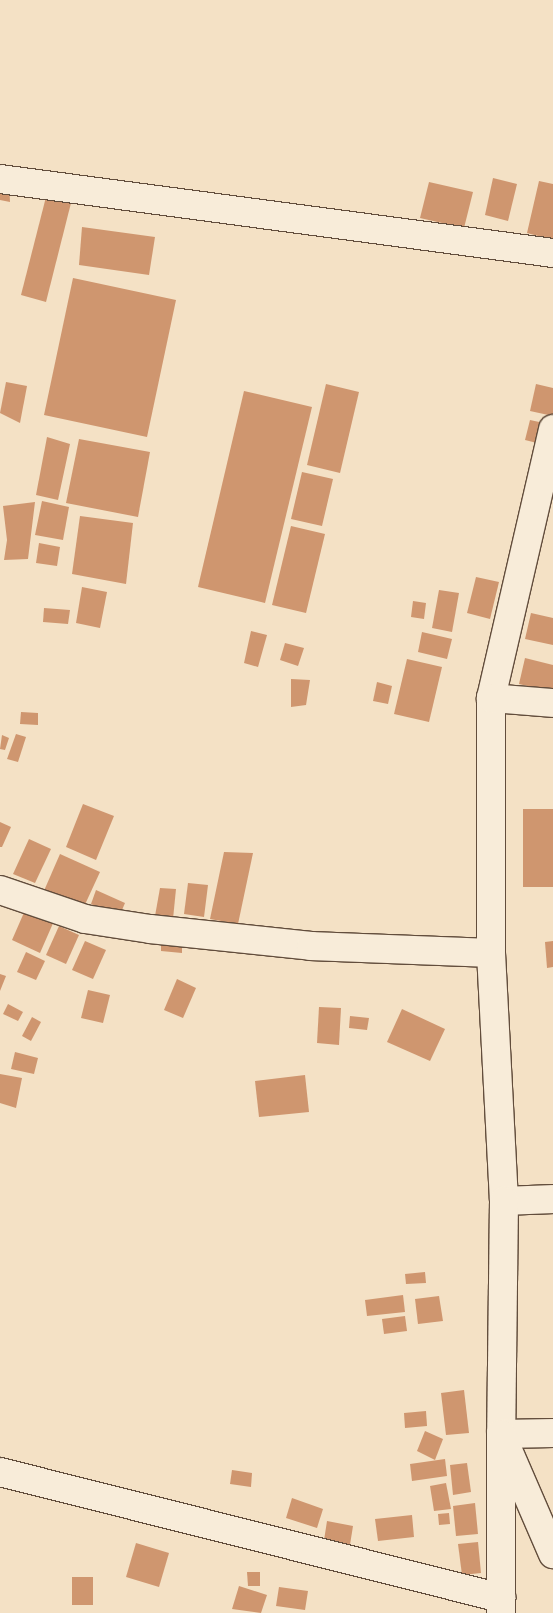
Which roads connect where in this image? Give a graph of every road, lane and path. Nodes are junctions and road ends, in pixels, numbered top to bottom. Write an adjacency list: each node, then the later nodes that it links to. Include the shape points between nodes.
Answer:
1 (0, 179): 2 (street)
2 (553, 253)
3 (553, 429): 4 (street)
4 (491, 698): 5 (street); 7 (street)
5 (553, 703)
6 (0, 890): 7 (street, via 85,919 150,929 310,946)
7 (491, 953): 9 (street)
8 (553, 1199): 9 (street)
9 (504, 1202): 11 (street)
10 (553, 1433): 11 (street)
11 (501, 1434): 13 (street); 14 (street)
12 (0, 1472): 14 (street)
13 (553, 1554)
14 (501, 1605)

